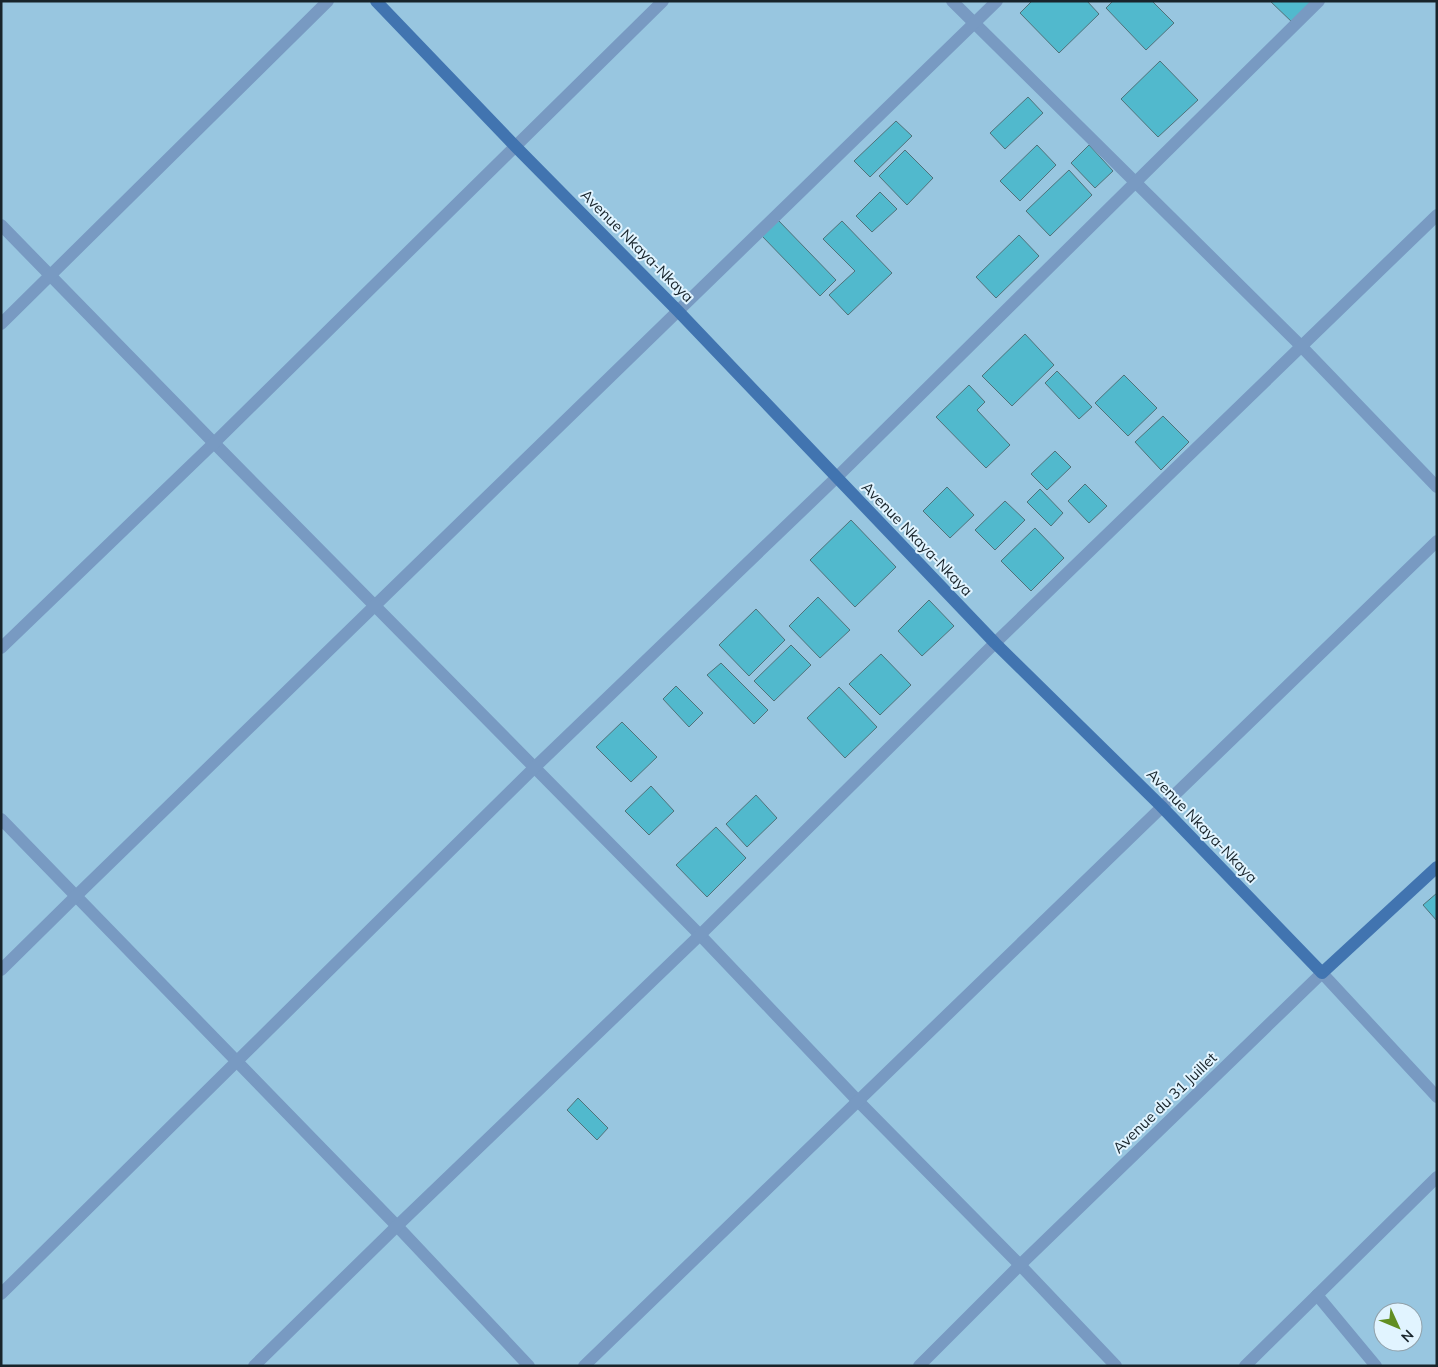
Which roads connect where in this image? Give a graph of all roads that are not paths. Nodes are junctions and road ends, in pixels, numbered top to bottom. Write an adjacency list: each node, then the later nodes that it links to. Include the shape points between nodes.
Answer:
1 (328, 1): 12 (street)
2 (376, 1): 8 (street, Avenue Nkaya-Nkaya)
3 (663, 1): 8 (street)
4 (952, 1): 7 (street)
5 (997, 1): 7 (street)
6 (1319, 1): 9 (street)
7 (974, 24): 9 (street); 13 (street)
8 (515, 146): 13 (street, Avenue Nkaya-Nkaya); 16 (street)
9 (1134, 182): 15 (street); 17 (street)
10 (1437, 215): 15 (street)
11 (1, 225): 12 (street)
12 (52, 275): 14 (street); 16 (street)
13 (678, 311): 17 (street, Avenue Nkaya-Nkaya); 20 (street)
14 (1, 324)
15 (1301, 346): 18 (street); 21 (street)
16 (214, 443): 20 (street); 22 (street)
17 (836, 478): 21 (street, Avenue Nkaya-Nkaya); 23 (street)
18 (1437, 487)
19 (1437, 540): 24 (street)
20 (374, 606): 23 (street); 27 (street)
21 (995, 643): 24 (street, Avenue Nkaya-Nkaya); 28 (street)
22 (1, 648)
23 (535, 767): 28 (street); 31 (street)
24 (1161, 806): 30 (street, Avenue Nkaya-Nkaya); 33 (street)
25 (1, 819): 27 (street)
26 (1437, 867): 30 (street, Avenue du 31 Juillet)
27 (76, 896): 29 (street); 31 (street)
28 (700, 935): 33 (street); 35 (street)
29 (1, 970)
30 (1322, 973): 32 (street, Avenue Nkaya-Nkaya); 36 (street, Avenue du 31 Juillet)
31 (237, 1062): 35 (street); 37 (street)
32 (1437, 1097)
33 (857, 1100): 36 (street); 41 (street)
34 (1437, 1177): 38 (street)
35 (397, 1226): 39 (street); 40 (street)
36 (1020, 1265): 42 (street, Avenue du 31 Juillet); 43 (street)
37 (1, 1294)
38 (1317, 1295): 44 (street); 45 (street)
39 (254, 1366)
40 (529, 1366)
41 (584, 1366)
42 (919, 1366)
43 (1116, 1366)
44 (1245, 1366)
45 (1376, 1366)

